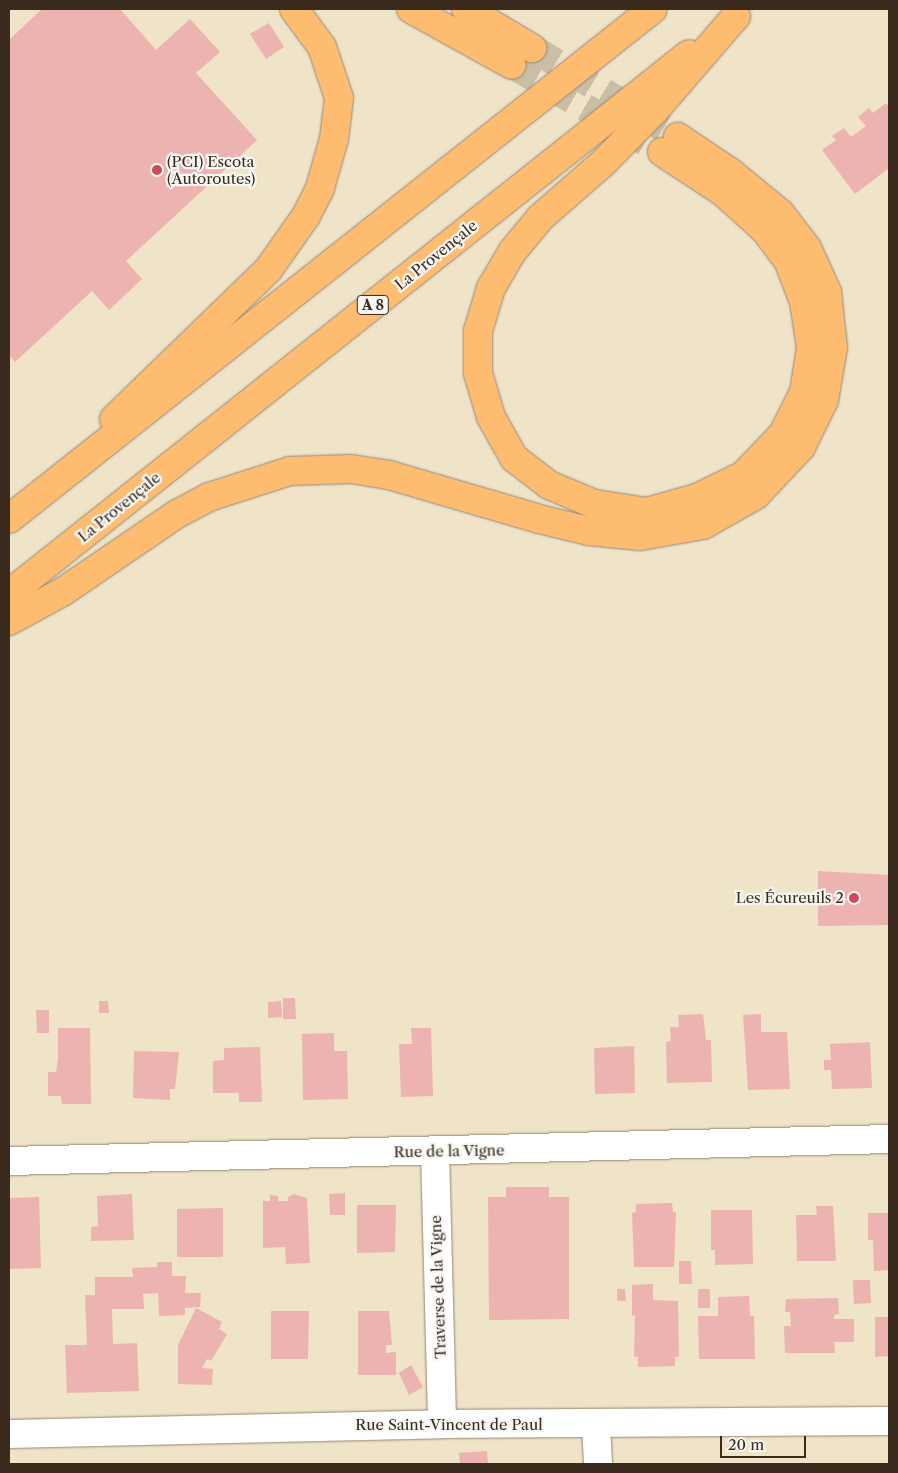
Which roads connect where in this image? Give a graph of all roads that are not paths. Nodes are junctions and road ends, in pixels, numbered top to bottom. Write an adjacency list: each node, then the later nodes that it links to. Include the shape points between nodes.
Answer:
1 (294, 9): 6 (highway, via 322,47 339,98 330,154 306,216 268,270 124,408)
2 (411, 9): 3 (highway, via 522,57)
3 (466, 9)
4 (653, 9): 6 (highway)
5 (741, 12): 8 (highway, La Provençale / A 8); 9 (highway, via 655,110 605,161 540,218 512,252 491,288 478,331 478,372 490,417 514,458 549,485 594,504 647,512 697,498 744,475 783,434 804,392 811,348 804,302 788,260 765,230 670,145 730,172 780,213 807,248 827,292 833,348 824,400 801,447 756,495 703,524 640,536 589,531 539,519 389,475 351,469 290,470 209,497 177,514 64,591)
6 (60, 480): 7 (highway)
7 (9, 519)
8 (9, 594)
9 (9, 621)
10 (889, 1139): 11 (street, Rue de la Vigne)
11 (434, 1151): 12 (street, Rue de la Vigne); 14 (street, Traverse de la Vigne)
12 (9, 1161)
13 (889, 1421): 15 (street, Rue Saint-Vincent de Paul)
14 (442, 1424): 15 (street, Rue Saint-Vincent de Paul); 16 (street, Rue Saint-Vincent de Paul)
15 (596, 1425): 17 (street)
16 (9, 1434)
17 (598, 1464)

